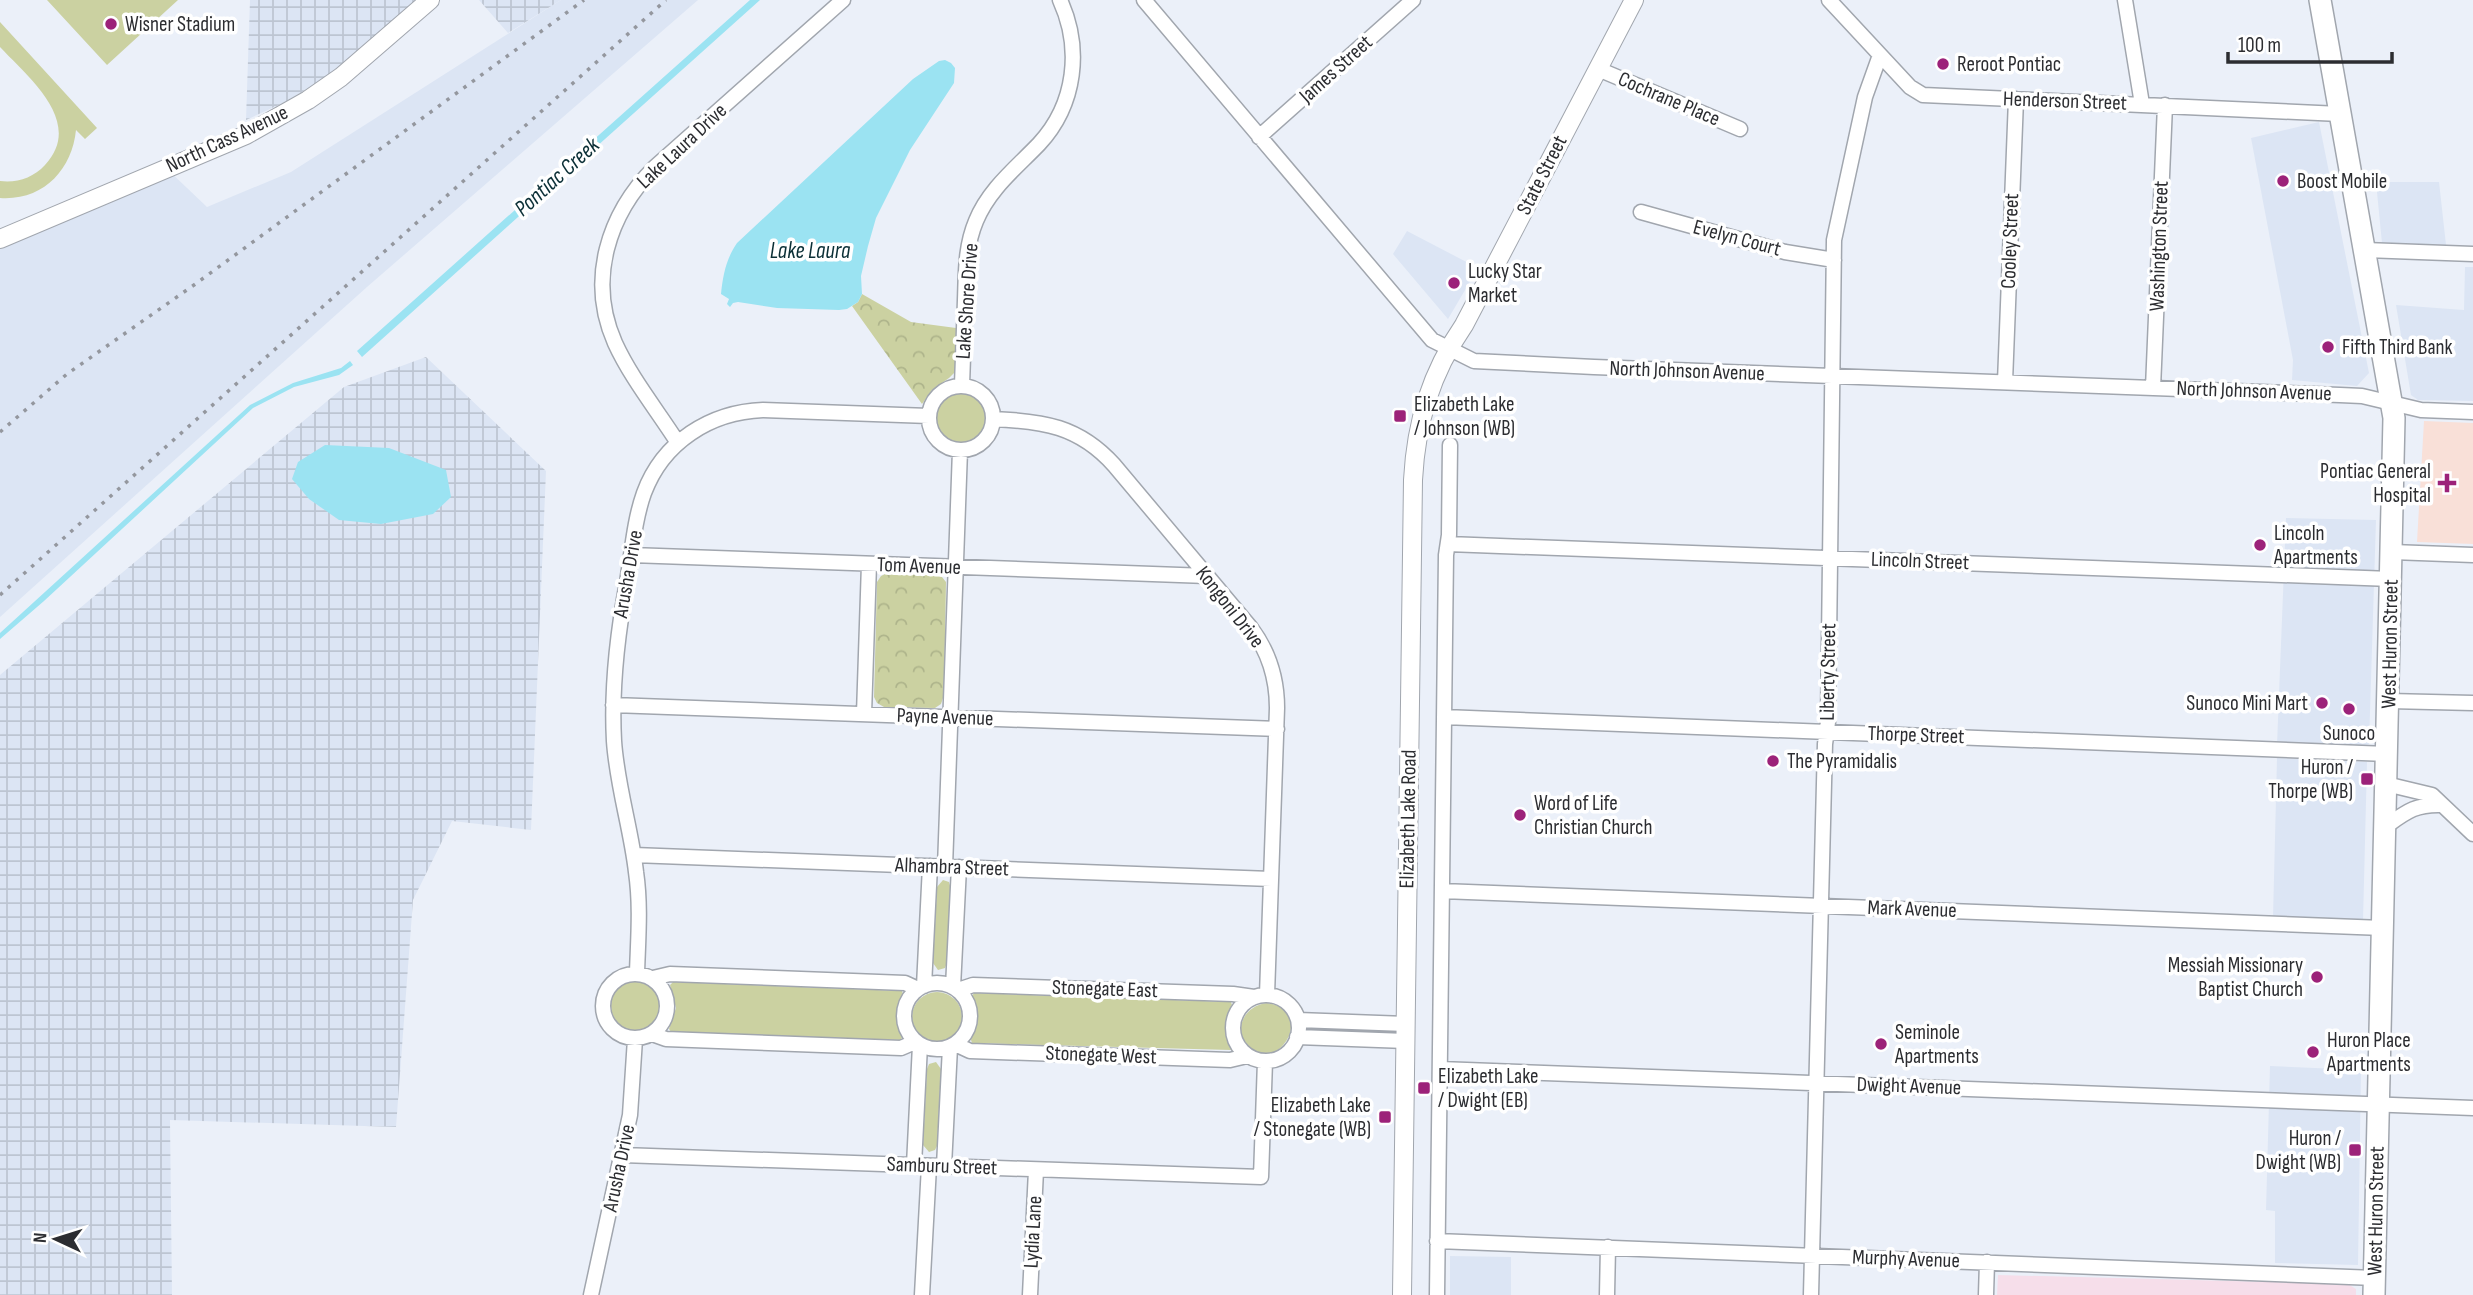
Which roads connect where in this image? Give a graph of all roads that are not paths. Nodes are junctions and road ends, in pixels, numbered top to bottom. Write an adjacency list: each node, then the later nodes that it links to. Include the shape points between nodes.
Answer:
1 (430, 0): 19 (main road, North Cass Avenue, via 341,77 256,130)
2 (843, 0): 32 (street, Lake Laura Drive, via 648,174 624,205 610,234 603,285 610,329)
3 (1060, 0): 26 (street, Lake Shore Drive, via 1073,46 1069,90 1052,128 992,193 974,225 966,265)
4 (1144, 0): 17 (street, North Johnson Avenue)
5 (1413, 0): 17 (street, James Street)
6 (1829, 0): 10 (street, Henderson Street)
7 (2125, 0): 13 (street)
8 (2320, 0): 15 (highway, West Huron Street)
9 (1627, 4): 11 (main road, State Street)
10 (1880, 55): 12 (street, Henderson Street, via 1921,94); 22 (street, Liberty Street, via 1865,97 1835,234)
11 (1598, 69): 16 (street, Cochrane Place); 23 (main road, State Street)
12 (2016, 99): 13 (street, Henderson Street); 25 (street, Cooley Street)
13 (2142, 104): 14 (street, Henderson Street)
14 (2165, 105): 15 (street, Henderson Street); 27 (street, Washington Street)
15 (2340, 114): 20 (highway, West Huron Street)
16 (1740, 129)
17 (1259, 137): 23 (street, North Johnson Avenue, via 1432,340)
18 (1641, 212): 22 (street, Evelyn Court)
19 (0, 239)
20 (2365, 250): 21 (street); 28 (highway, West Huron Street)
21 (2473, 254)
22 (1834, 260): 24 (street, Liberty Street)
23 (1448, 349): 24 (street, North Johnson Avenue, via 1474,361); 69 (main road, Elizabeth Lake Road, via 1423,407 1414,459)
24 (1832, 376): 25 (street, North Johnson Avenue); 39 (street, Liberty Street)
25 (2005, 382): 27 (street, North Johnson Avenue)
26 (962, 385): 30 (street, via 939,394); 31 (street, via 984,396)
27 (2154, 388): 28 (street, North Johnson Avenue, via 2362,396)
28 (2392, 404): 29 (street, North Johnson Avenue, via 2421,411); 36 (highway, West Huron Street)
29 (2473, 412)
30 (929, 416): 32 (street, Arusha Drive, via 751,411 712,421); 34 (street, via 937,440)
31 (993, 419): 34 (street, via 983,441); 42 (street, Kongoni Drive, via 1043,423 1090,443)
32 (678, 443): 37 (street, Arusha Drive, via 656,468 645,491)
33 (1450, 445): 35 (street, Elizabeth Lake Road)
34 (960, 450): 41 (street)
35 (1448, 544): 39 (street, Lincoln Street); 49 (street, Elizabeth Lake Road)
36 (2392, 552): 38 (street); 43 (highway, West Huron Street)
37 (631, 555): 40 (street, Tom Avenue); 46 (street, Arusha Drive, via 615,653)
38 (2473, 555)
39 (1830, 558): 43 (street, Lincoln Street); 51 (street, Liberty Street)
40 (869, 564): 41 (street, Tom Avenue); 47 (street)
41 (956, 567): 42 (street, Tom Avenue); 48 (street)
42 (1207, 576): 50 (street, Kongoni Drive, via 1255,633 1267,655 1276,687)
43 (2391, 579): 44 (highway, West Huron Street)
44 (2389, 701): 45 (street); 52 (highway, West Huron Street)
45 (2473, 703)
46 (613, 705): 47 (street, Payne Avenue); 57 (street, Arusha Drive, via 617,774)
47 (864, 714): 48 (street, Payne Avenue)
48 (950, 717): 50 (street, Payne Avenue); 58 (street)
49 (1444, 717): 51 (street, Thorpe Street); 60 (street, Elizabeth Lake Road)
50 (1277, 729): 59 (street, Kongoni Drive)
51 (1827, 731): 52 (street, Thorpe Street); 61 (street, Liberty Street)
52 (2387, 754): 53 (highway, West Huron Street)
53 (2386, 783): 54 (street, via 2428,793); 55 (highway, West Huron Street)
54 (2442, 805): 55 (street, via 2414,807); 56 (street)
55 (2385, 827): 62 (highway, West Huron Street)
56 (2473, 834)
57 (634, 855): 58 (street, Alhambra Street); 63 (street, Arusha Drive, via 639,898)
58 (945, 867): 59 (street, Alhambra Street); 65 (street); 66 (street)
59 (1271, 878): 67 (street, Kongoni Drive)
60 (1442, 891): 61 (street, Mark Avenue); 77 (street, Elizabeth Lake Road)
61 (1821, 905): 62 (street, Mark Avenue); 78 (street, Liberty Street)
62 (2383, 928): 79 (highway, West Huron Street)
63 (637, 974): 64 (street); 72 (street, via 612,983 603,1008 615,1031)
64 (653, 978): 65 (street, via 670,974); 70 (street, via 668,1004 664,1021)
65 (921, 987): 66 (street, via 939,983); 73 (street, via 908,1000 904,1015 906,1030)
66 (955, 989): 67 (street, Stonegate East, via 973,985); 74 (street, via 967,1003 970,1018 966,1033)
67 (1260, 996): 68 (street, via 1288,1004); 75 (street, via 1241,1006 1233,1025 1237,1045)
68 (1298, 1020): 69 (street); 71 (street)
69 (1406, 1033): 71 (street); 93 (main road, Elizabeth Lake Road)
70 (652, 1034): 72 (street); 73 (street, via 666,1039 901,1048)
71 (1297, 1037): 76 (street, via 1285,1055)
72 (635, 1038): 81 (street, Arusha Drive, via 632,1106)
73 (918, 1043): 74 (street, via 935,1050); 82 (street)
74 (952, 1046): 75 (street, Stonegate West, via 970,1051 1230,1060); 83 (street)
75 (1247, 1056): 76 (street)
76 (1265, 1061): 84 (street, Samburu Street, via 1261,1177)
77 (1440, 1069): 78 (street, Dwight Avenue); 85 (street, Elizabeth Lake Road)
78 (1816, 1083): 79 (street, Dwight Avenue); 87 (street, Liberty Street)
79 (2378, 1105): 80 (street, Dwight Avenue); 89 (highway, West Huron Street)
80 (2473, 1108)
81 (622, 1155): 82 (street, Samburu Street); 90 (street, Arusha Drive)
82 (921, 1166): 83 (street, Samburu Street); 91 (street)
83 (944, 1166): 84 (street, Samburu Street)
84 (1036, 1170): 92 (street, Lydia Lane)
85 (1437, 1241): 86 (street, Murphy Avenue); 94 (street, Elizabeth Lake Road)
86 (1608, 1247): 87 (street, Murphy Avenue); 95 (street)
87 (1812, 1255): 88 (street, Murphy Avenue); 96 (street, Liberty Street)
88 (1987, 1262): 89 (street, Murphy Avenue); 97 (street)
89 (2375, 1286)
90 (591, 1295)
91 (922, 1295)
92 (1030, 1295)
93 (1402, 1295)
94 (1437, 1295)
95 (1607, 1295)
96 (1811, 1295)
97 (1986, 1295)

